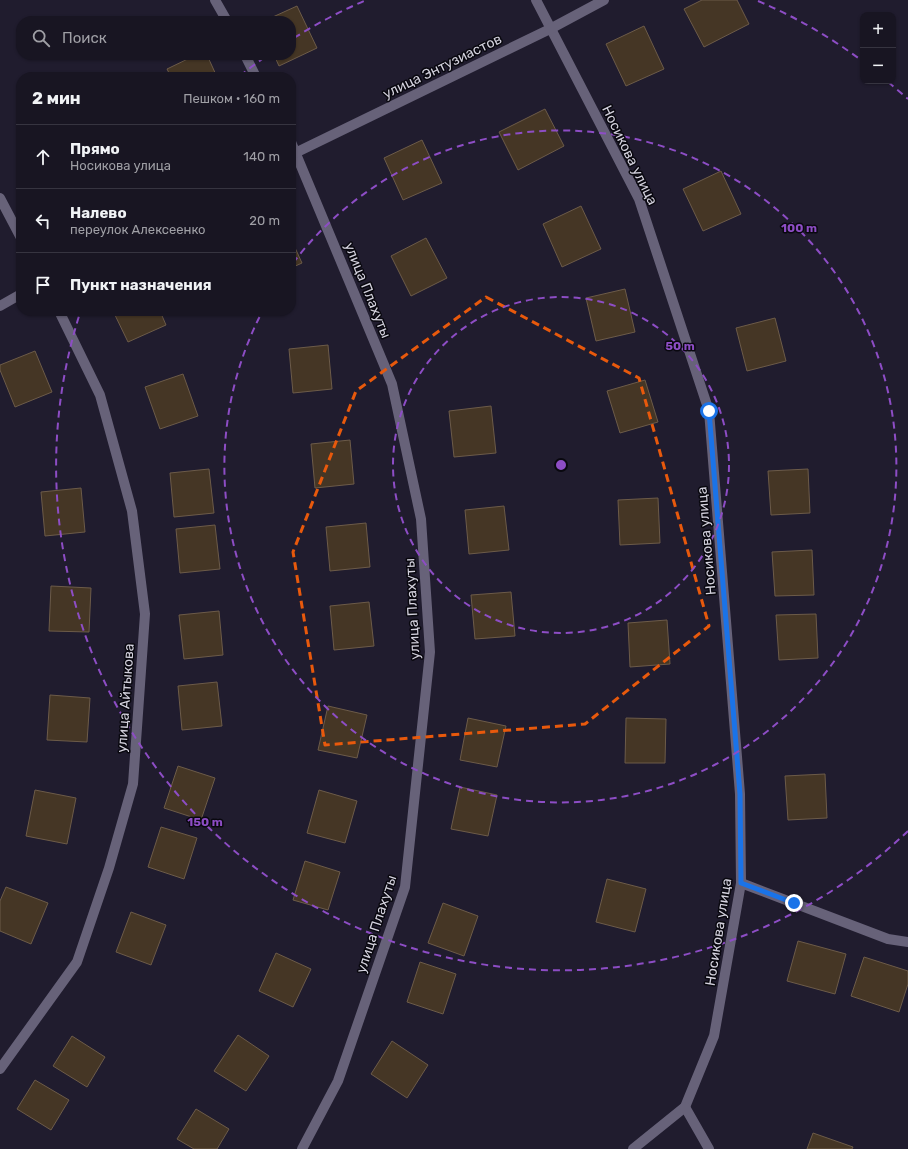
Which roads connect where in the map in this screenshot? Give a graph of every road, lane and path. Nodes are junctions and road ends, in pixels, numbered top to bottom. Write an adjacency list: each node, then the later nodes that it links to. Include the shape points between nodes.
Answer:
1 (216, 0): 4 (street)
2 (536, 0): 5 (street, Носикова улица)
3 (604, 0): 5 (street, улица Энтузиастов)
4 (224, 16)
5 (550, 28): 8 (street, улица Энтузиастов); 15 (street, Носикова улица, via 639,199 709,411 740,794)
6 (248, 60): 7 (street)
7 (254, 72)
8 (296, 153)
9 (296, 159): 19 (street, улица Плахуты, via 392,384 421,519 430,652 405,886 338,1081)
10 (0, 198): 11 (street)
11 (16, 228)
12 (16, 297): 13 (street)
13 (0, 306)
14 (61, 316): 17 (street, улица Айтыкова, via 100,395 132,511 145,614 133,784 109,868 77,962)
15 (741, 883): 16 (street, via 888,939); 18 (street, Носикова улица, via 714,1036)
16 (908, 942)
17 (0, 1069)
18 (685, 1107): 20 (street); 21 (street)
19 (302, 1149)
20 (633, 1149)
21 (709, 1149)

